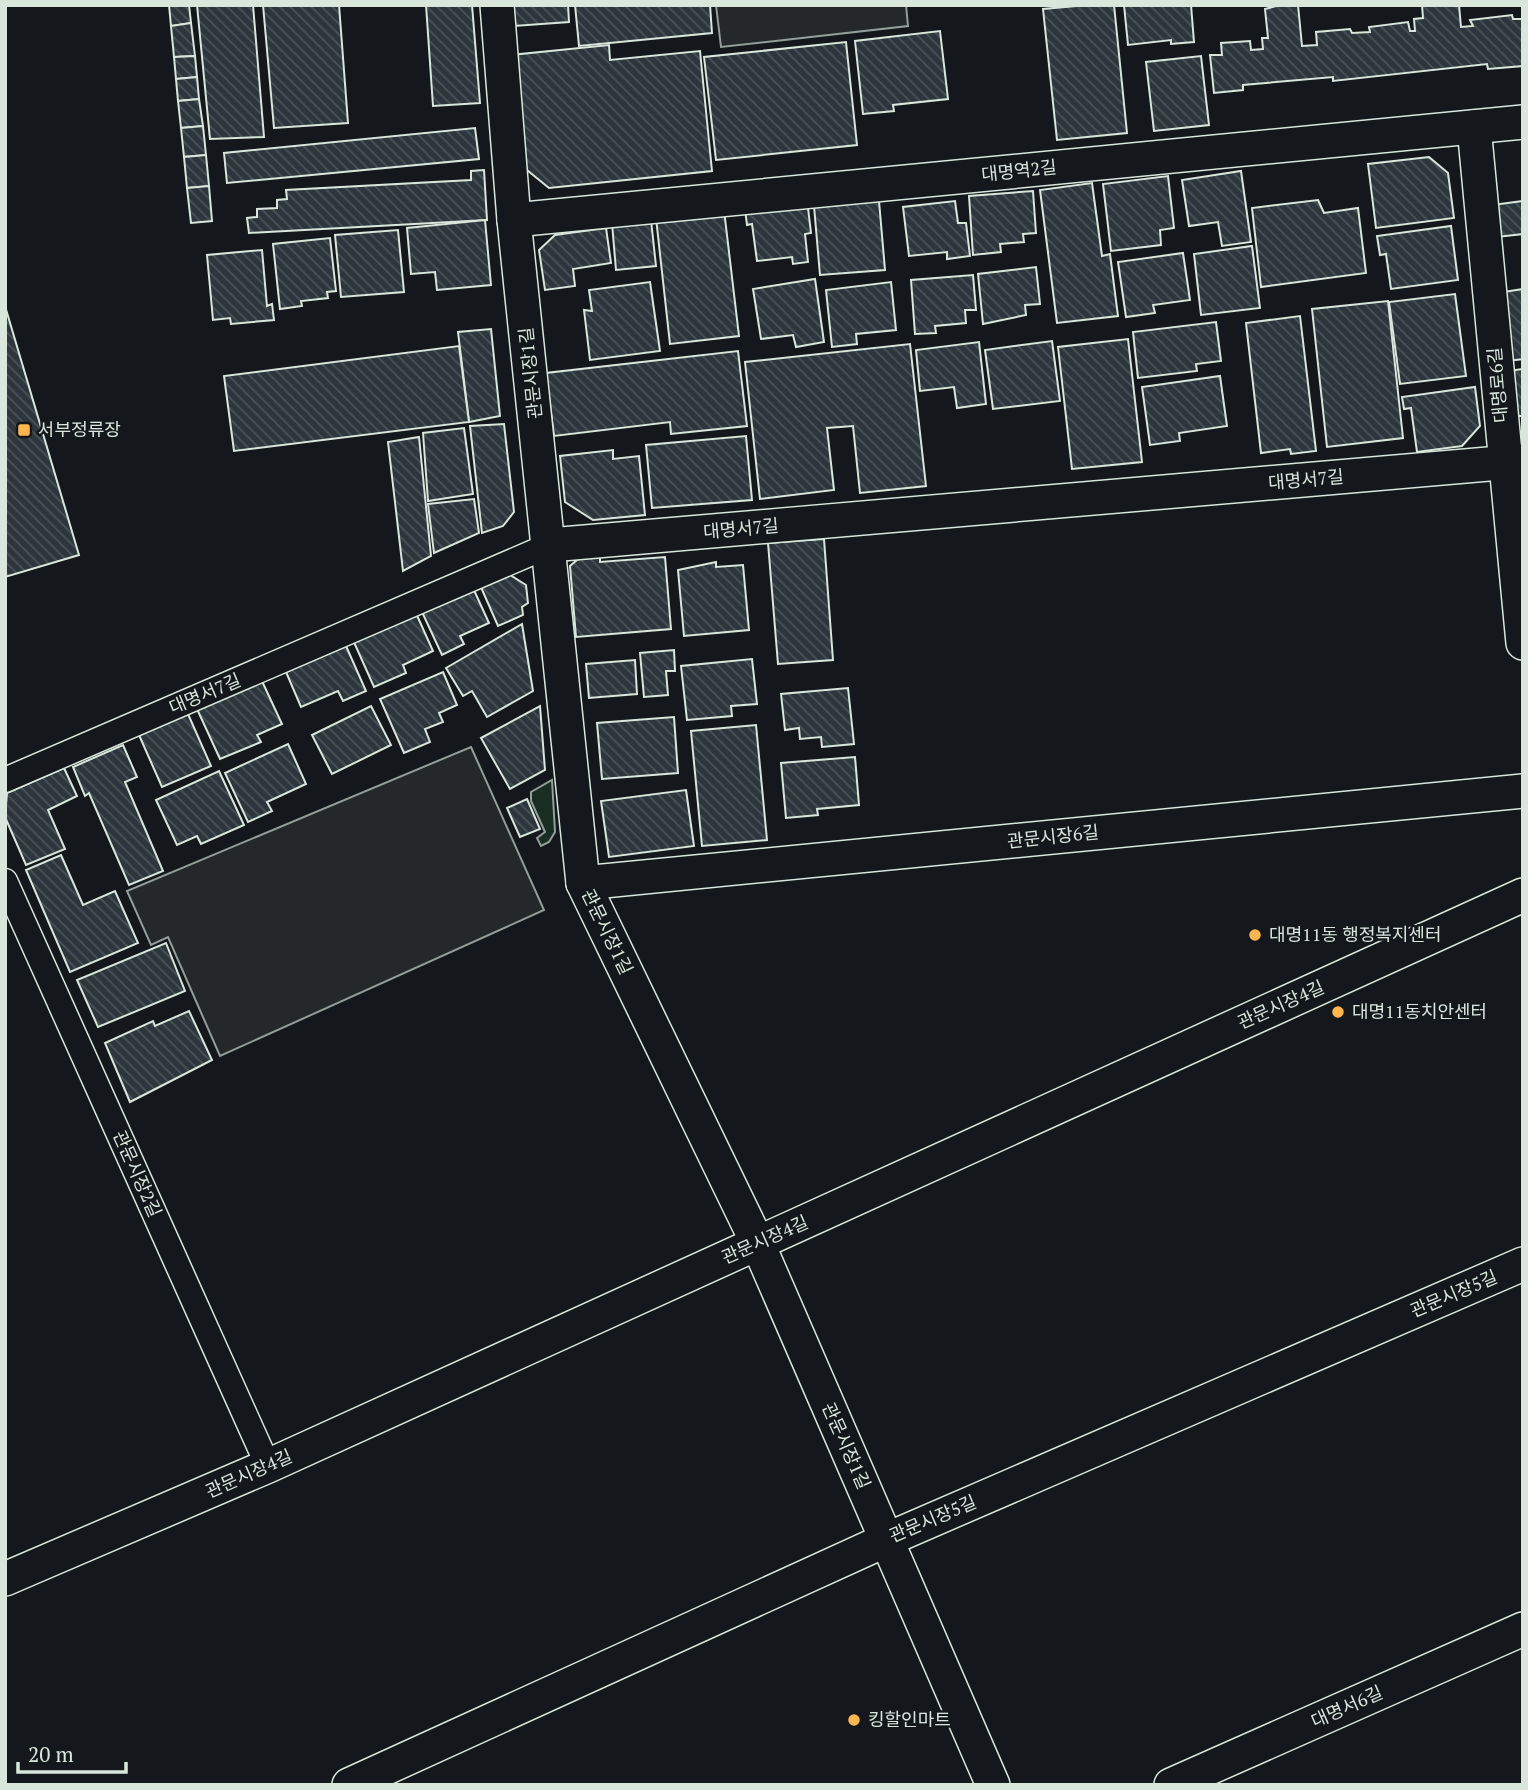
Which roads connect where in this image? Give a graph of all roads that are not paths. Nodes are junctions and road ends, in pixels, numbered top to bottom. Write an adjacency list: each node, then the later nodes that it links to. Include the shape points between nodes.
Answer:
1 (497, 5): 4 (street, 관문시장1길)
2 (1523, 122): 3 (street, 대명역2길)
3 (1474, 127): 4 (street, 대명역2길); 5 (street, 대명로6길)
4 (514, 220): 6 (street, 관문시장1길)
5 (1514, 462): 6 (street, 대명서7길); 7 (street, 대명로6길)
6 (550, 545): 8 (street, 대명서7길); 11 (street, 관문시장1길)
7 (1523, 643)
8 (5, 780)
9 (1523, 791): 11 (street, 관문시장6길)
10 (5, 881): 15 (street, 관문시장2길)
11 (583, 883): 13 (street, 관문시장1길)
12 (1523, 895): 13 (street, 관문시장4길)
13 (758, 1244): 15 (street, 관문시장4길); 16 (street, 관문시장1길)
14 (1523, 1264): 16 (street, 관문시장5길)
15 (268, 1466): 17 (street, 관문시장4길)
16 (886, 1540): 19 (street, 관문시장5길); 20 (street, 관문시장1길)
17 (5, 1579)
18 (1523, 1629): 21 (street, 대명서6길)
19 (349, 1785)
20 (993, 1785)
21 (1171, 1785)

